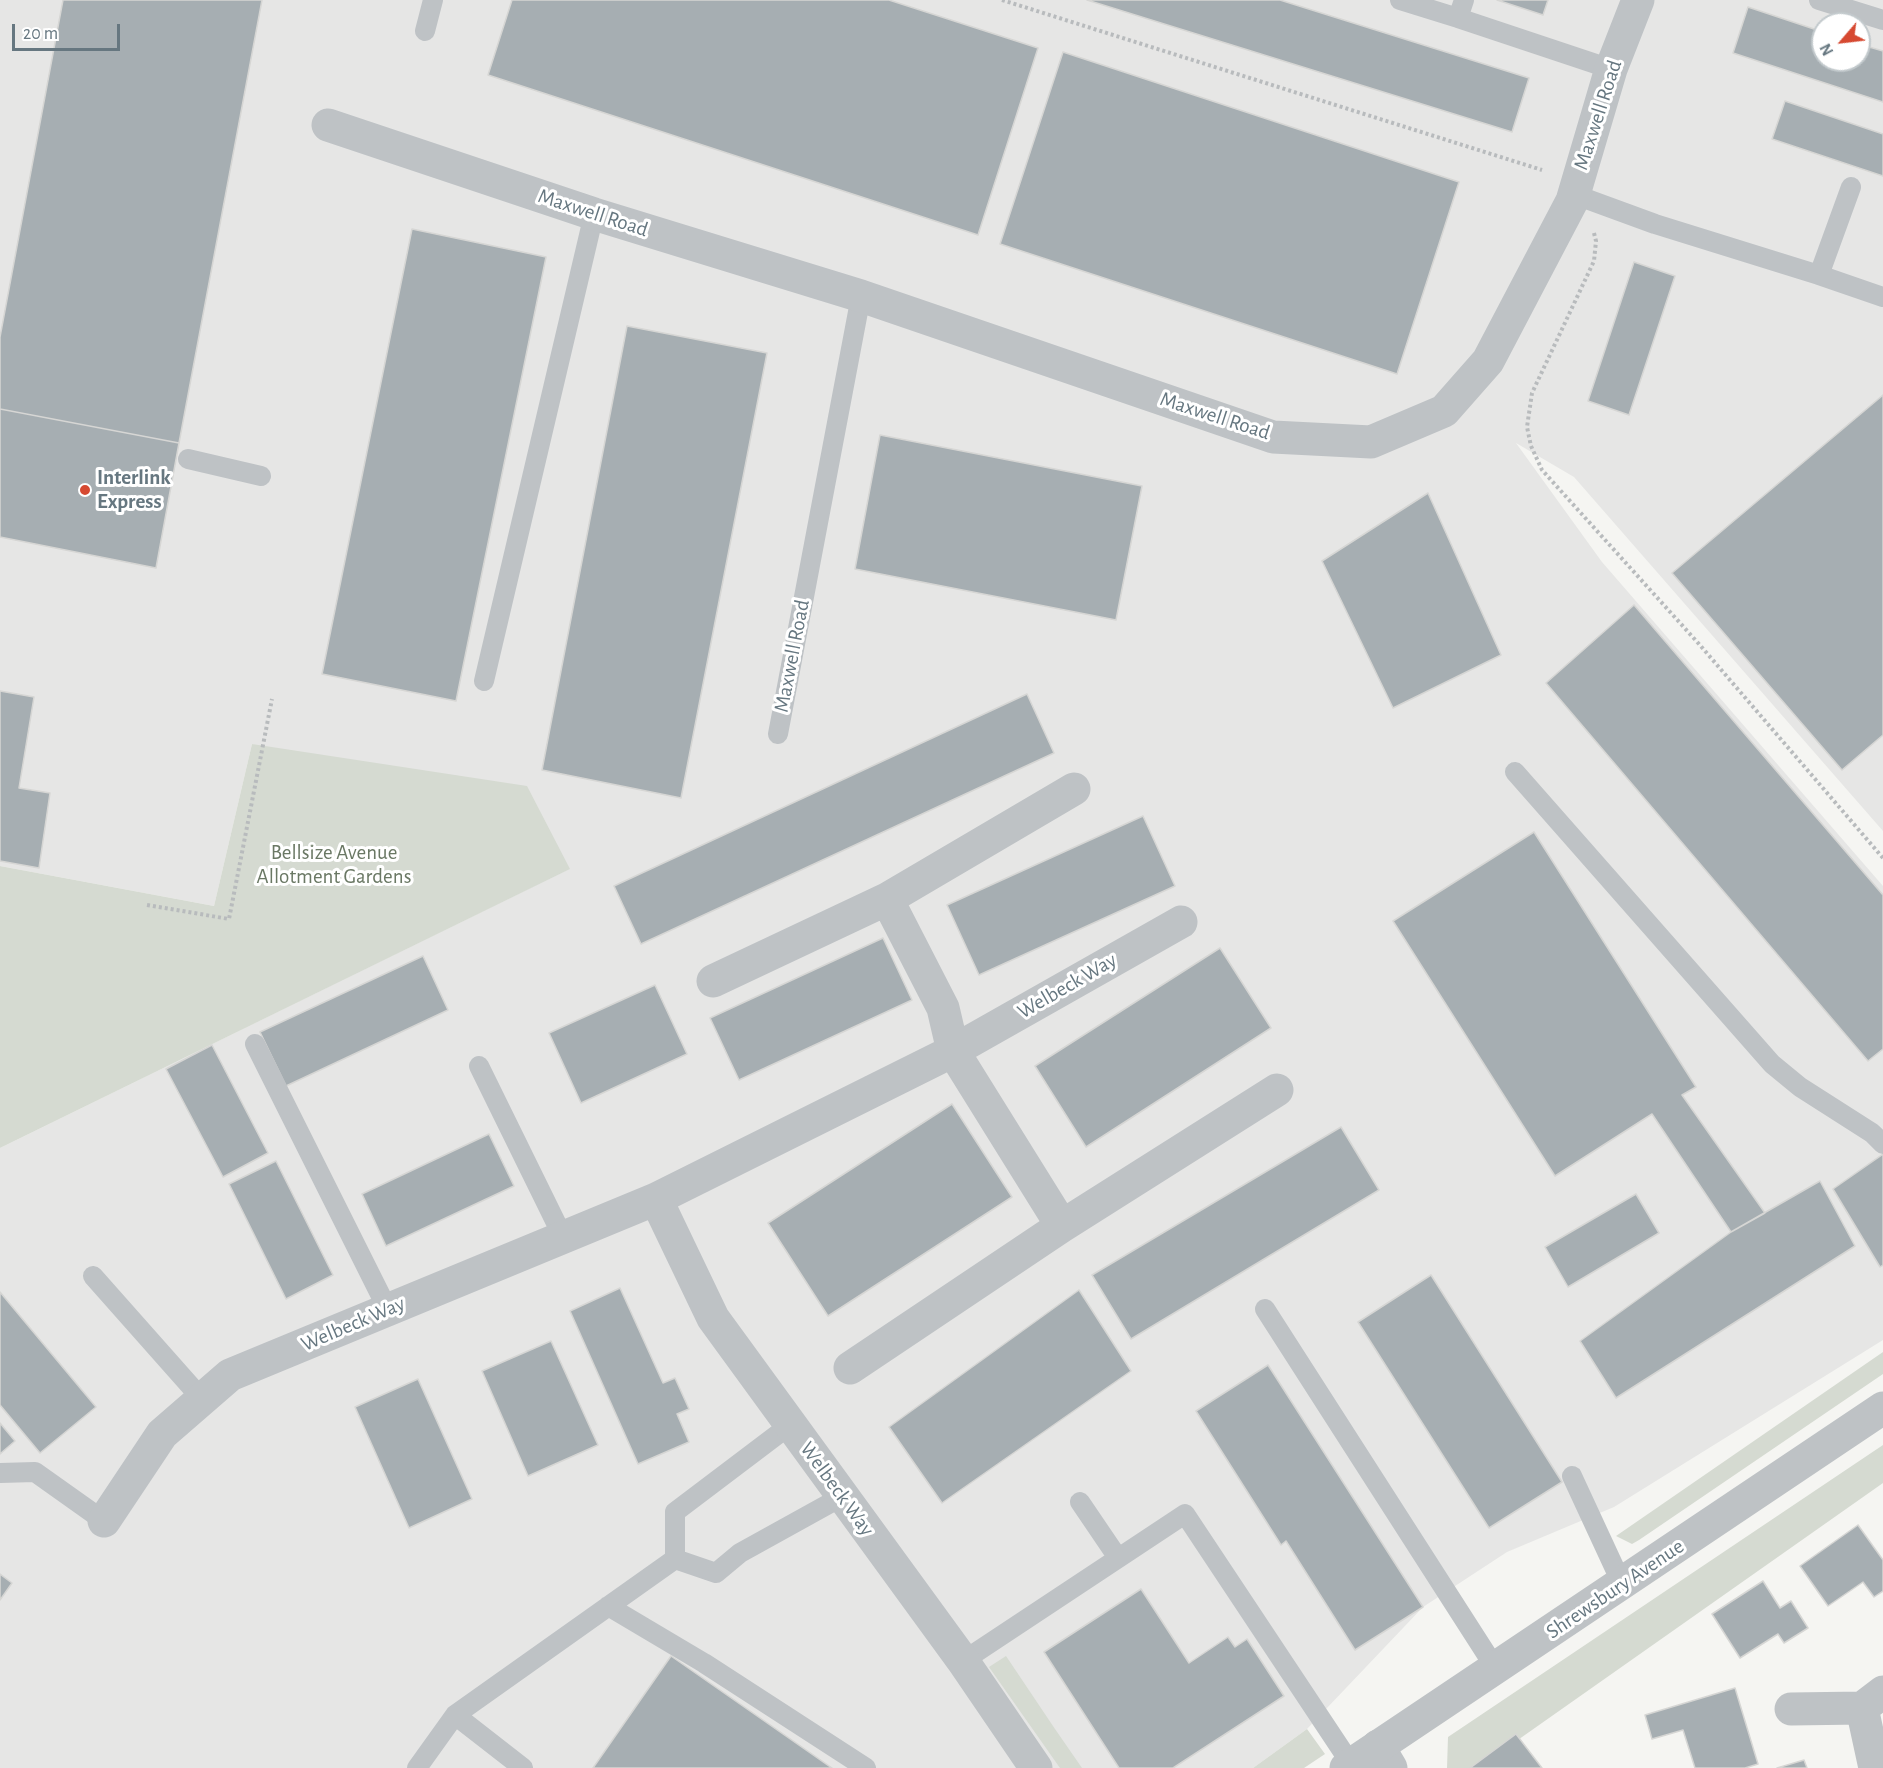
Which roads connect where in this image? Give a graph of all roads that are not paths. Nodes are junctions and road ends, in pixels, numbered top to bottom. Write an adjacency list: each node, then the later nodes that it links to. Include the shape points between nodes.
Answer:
1 (433, 0): 7 (lane)
2 (1400, 0): 5 (lane)
3 (1638, 0): 8 (street, Maxwell Road)
4 (1820, 0): 6 (lane)
5 (1461, 9): 8 (lane)
6 (1883, 20)
7 (425, 31)
8 (1611, 69): 11 (street, Maxwell Road)
9 (328, 125): 12 (street, Maxwell Road)
10 (1851, 187): 13 (lane)
11 (1573, 194): 13 (lane); 14 (street, Maxwell Road, via 1488,361 1444,411 1371,442 1273,437)
12 (594, 214): 14 (street, Maxwell Road); 18 (lane)
13 (1819, 275): 15 (lane)
14 (861, 296): 19 (lane, Maxwell Road)
15 (1883, 297)
16 (188, 459): 17 (lane)
17 (261, 476)
18 (484, 681)
19 (778, 734)
20 (1515, 772): 29 (lane, via 1772,1064)
21 (1074, 789): 22 (street)
22 (887, 899): 24 (street); 26 (street, via 942,1008)
23 (1181, 922): 26 (street, Welbeck Way)
24 (713, 981)
25 (255, 1044): 35 (lane)
26 (953, 1051): 30 (street, Welbeck Way); 31 (street)
27 (479, 1066): 32 (lane)
28 (1277, 1090): 31 (street)
29 (1883, 1144)
30 (656, 1199): 32 (street, Welbeck Way); 39 (street, Welbeck Way, via 713,1318)
31 (1062, 1226): 36 (street)
32 (563, 1237): 35 (street, Welbeck Way)
33 (93, 1276): 37 (lane)
34 (1265, 1309): 50 (lane)
35 (388, 1310): 37 (street, Welbeck Way, via 230,1375)
36 (850, 1368)
37 (202, 1399): 44 (street, Welbeck Way, via 162,1434)
38 (1883, 1408): 47 (street, Shrewsbury Avenue)
39 (790, 1425): 42 (street, Welbeck Way); 46 (lane, via 675,1512)
40 (0, 1473): 44 (lane, via 35,1472)
41 (1572, 1476): 47 (lane)
42 (843, 1496): 46 (lane, via 740,1553 716,1573); 49 (street, Welbeck Way)
43 (1080, 1502): 45 (lane)
44 (104, 1521)
45 (1118, 1558): 49 (lane); 54 (lane, via 1185,1514)
46 (675, 1559): 48 (lane)
47 (1622, 1584): 50 (street, Shrewsbury Avenue)
48 (608, 1606): 53 (lane); 57 (lane)
49 (963, 1661): 58 (street, Welbeck Way)
50 (1496, 1669): 54 (street, Shrewsbury Avenue)
51 (1872, 1700): 52 (street); 59 (street)
52 (1791, 1709)
53 (454, 1715): 55 (lane); 56 (lane)
54 (1367, 1762)
55 (417, 1768)
56 (523, 1768)
57 (866, 1768)
58 (1036, 1768)
59 (1875, 1768)

